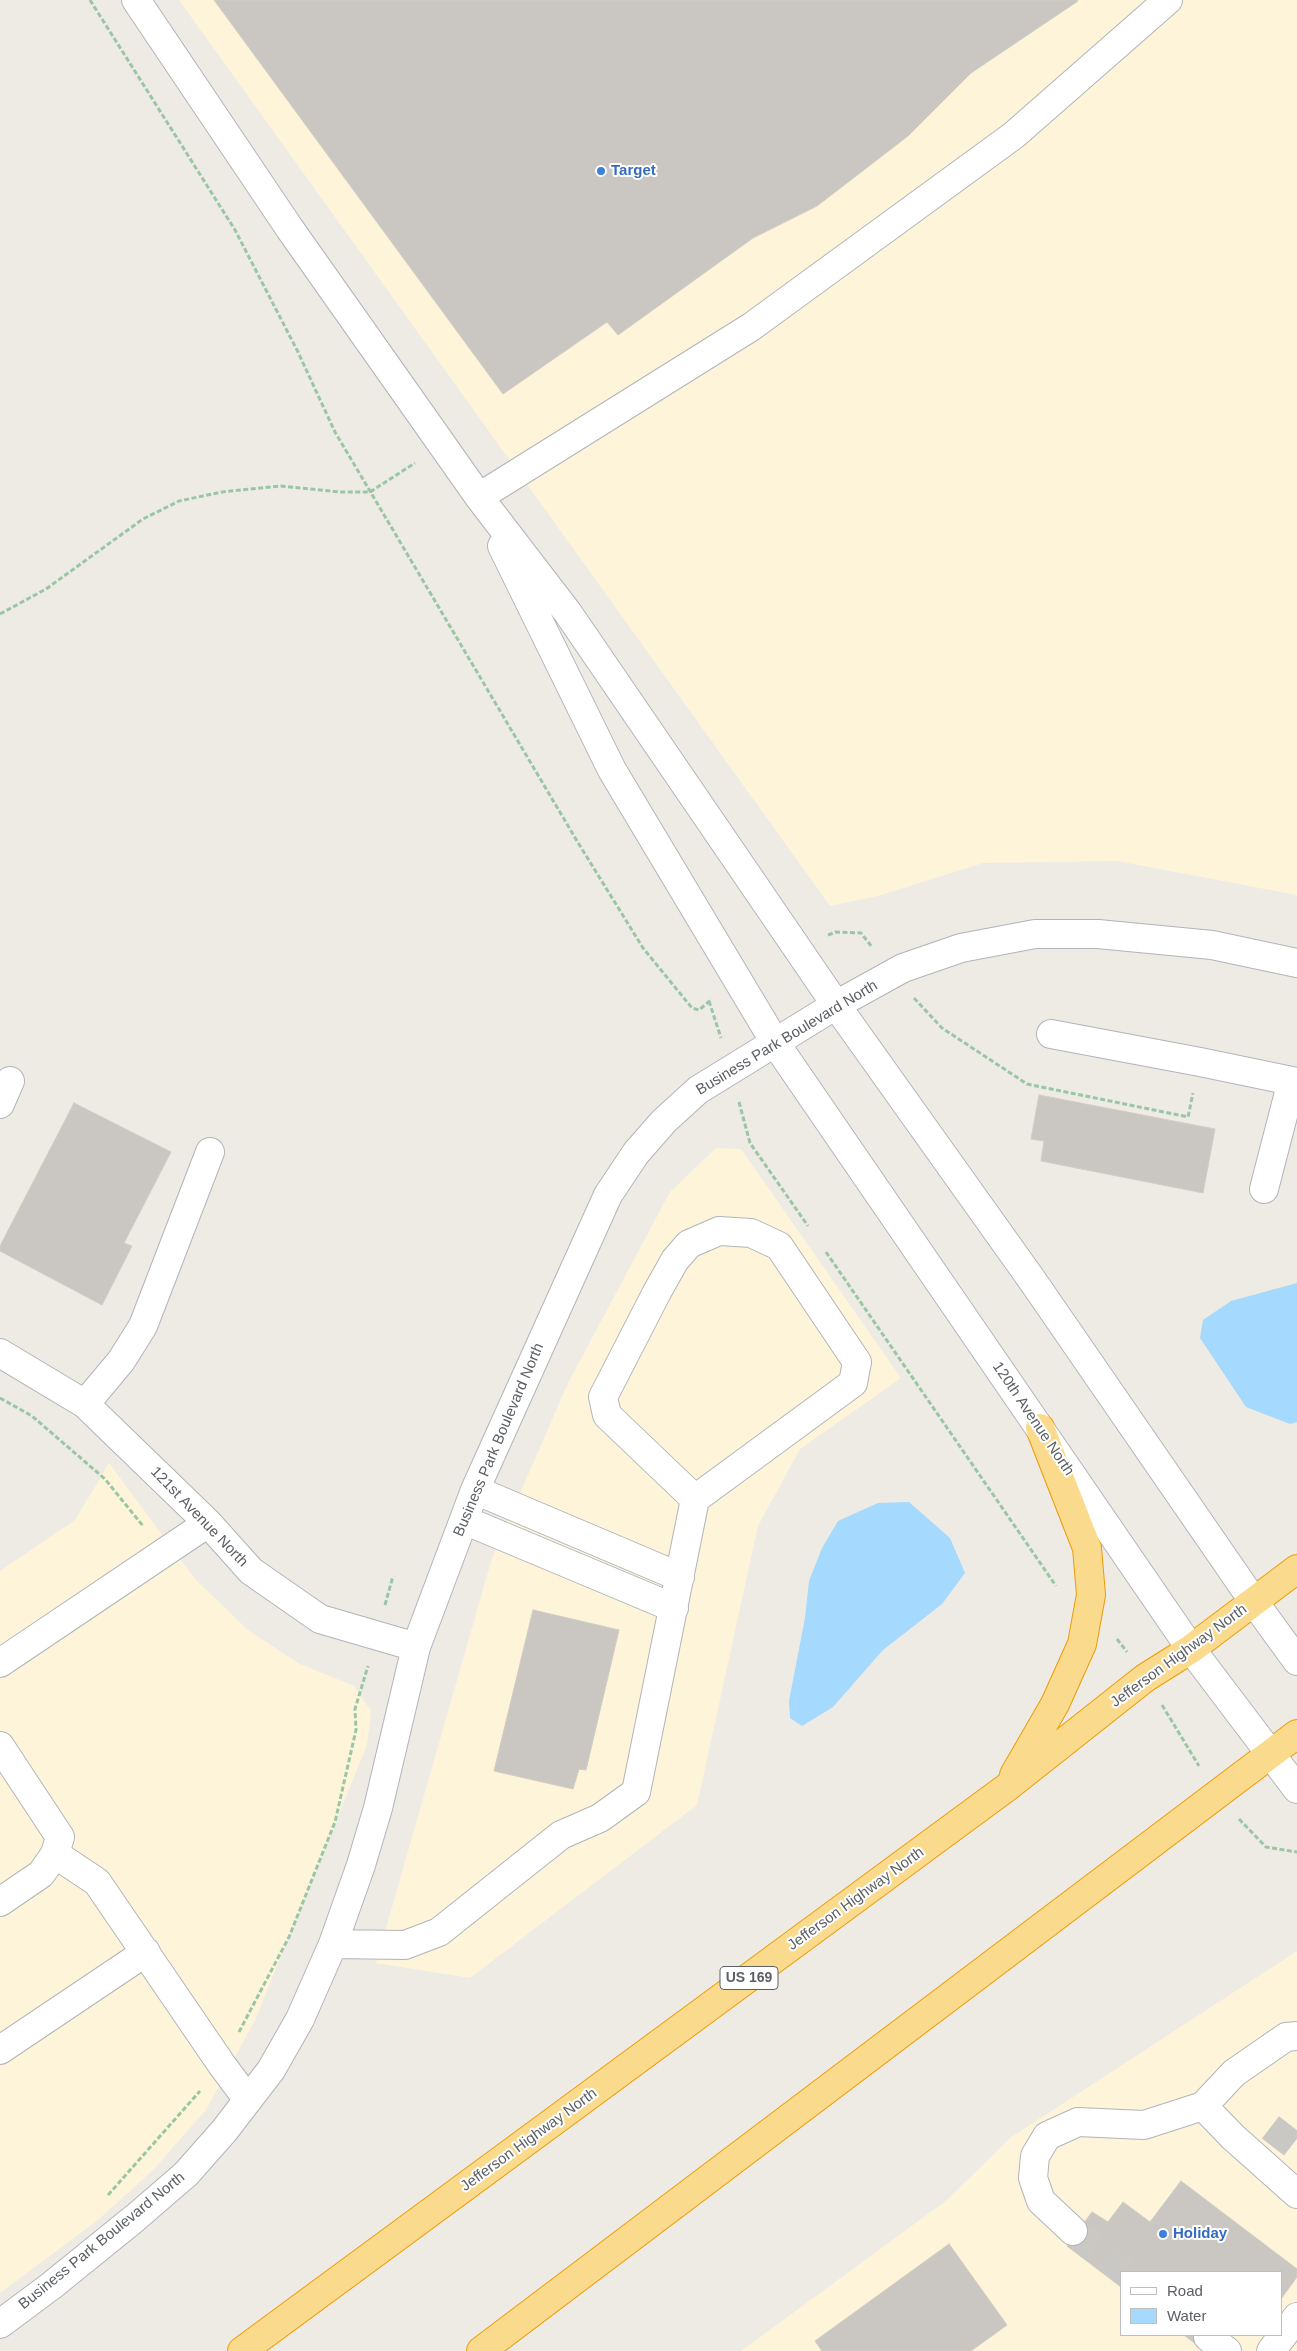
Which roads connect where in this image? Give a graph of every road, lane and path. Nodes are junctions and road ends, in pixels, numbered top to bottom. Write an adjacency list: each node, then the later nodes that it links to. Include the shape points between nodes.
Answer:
1 (90, 0): 5 (path, via 235,230 335,432)
2 (136, 0): 4 (street, via 290,229)
3 (1168, 0): 6 (street, via 1014,135 758,322)
4 (442, 445): 5 (path); 6 (street)
5 (370, 492): 7 (path, via 281,486 180,500 143,519 46,589); 9 (path, via 643,948 692,1008 698,1010)
6 (479, 497): 10 (street, via 568,613); 13 (street, 120th Avenue North, via 612,770)
7 (0, 614)
8 (1297, 963): 10 (street, Business Park Boulevard North, via 1212,944 1098,934 1035,934 961,948 903,968)
9 (709, 1000)
10 (836, 1006): 13 (street, Business Park Boulevard North); 32 (street, via 1037,1288)
11 (942, 1028): 14 (path, via 1027,1084 1188,1117)
12 (1051, 1034): 14 (street)
13 (776, 1044): 24 (street, 120th Avenue North); 25 (street, Business Park Boulevard North, via 698,1090 636,1153 608,1195)
14 (1200, 1062): 15 (street)
15 (1294, 1082): 18 (street)
16 (750, 1142): 19 (path)
17 (210, 1152): 23 (street, via 143,1326)
18 (1264, 1189)
19 (812, 1232)
20 (823, 1248): 34 (path, via 1054,1584)
21 (0, 1353): 23 (street, 121st Avenue North)
22 (0, 1398): 29 (path, via 32,1416 105,1478)
23 (85, 1404): 28 (street, 121st Avenue North)
24 (1040, 1428): 34 (highway, via 1087,1548 1091,1595); 36 (street, 120th Avenue North)
25 (475, 1490): 27 (street, Business Park Boulevard North); 31 (street)
26 (695, 1499): 26 (street, via 853,1383 857,1362 779,1246 751,1233 718,1231 689,1244 675,1260 657,1292 604,1397 607,1415); 31 (street)
27 (464, 1520): 33 (street); 35 (street, Business Park Boulevard North)
28 (208, 1523): 29 (street); 35 (street, 121st Avenue North, via 251,1571 320,1619)
29 (162, 1553): 38 (street)
30 (1297, 1569): 32 (highway, Jefferson Highway North / US 169)
31 (680, 1577): 33 (street)
32 (1254, 1602): 36 (highway, Jefferson Highway North / US 169); 37 (street)
33 (674, 1608): 49 (street, via 636,1792 600,1818 561,1836 439,1932 405,1945)
34 (1089, 1612): 39 (path, via 1108,1627); 43 (highway, via 1082,1644 1055,1704)
35 (416, 1646): 49 (street, Business Park Boulevard North, via 378,1808)
36 (1191, 1649): 39 (highway, Jefferson Highway North / US 169); 42 (street, 120th Avenue North)
37 (1297, 1661)
38 (0, 1663)
39 (1145, 1678): 43 (highway, Jefferson Highway North / US 169); 45 (path)
40 (1297, 1734): 42 (highway)
41 (0, 1746): 47 (street, via 60,1837)
42 (1270, 1755): 44 (street, 120th Avenue North); 45 (highway)
43 (1006, 1788): 61 (highway, Jefferson Highway North / US 169)
44 (1297, 1789)
45 (1217, 1795): 46 (path, via 1266,1847); 62 (highway)
46 (1297, 1852)
47 (55, 1854): 48 (street, via 41,1874); 50 (street, via 97,1882)
48 (0, 1902)
49 (333, 1944): 53 (street, Business Park Boulevard North, via 300,2019 271,2070)
50 (146, 1952): 52 (street); 53 (street)
51 (1297, 2036): 54 (street, via 1286,2037 1234,2073)
52 (0, 2050)
53 (248, 2100): 58 (street, Business Park Boulevard North, via 186,2174 66,2274)
54 (1203, 2106): 55 (street, via 1267,2155); 56 (street, via 1144,2125 1078,2122 1047,2136 1035,2156 1033,2178 1042,2201)
55 (1297, 2194)
56 (1073, 2231)
57 (1297, 2317): 60 (street)
58 (0, 2324)
59 (1282, 2336): 63 (street)
60 (1282, 2336)
61 (242, 2351)
62 (480, 2351)
63 (1270, 2351)

